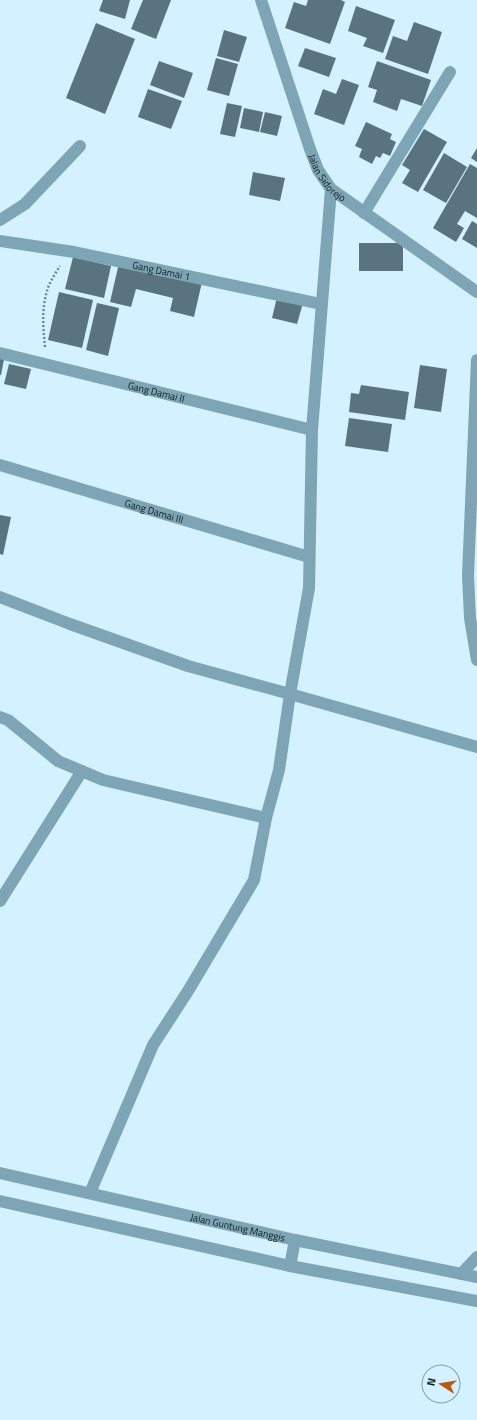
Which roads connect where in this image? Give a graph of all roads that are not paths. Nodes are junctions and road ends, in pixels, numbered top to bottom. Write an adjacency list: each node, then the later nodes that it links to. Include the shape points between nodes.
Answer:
1 (261, 0): 4 (street, Jalan Sidorejo, via 310,149 318,170)
2 (450, 72): 5 (street)
3 (80, 146): 6 (street, via 34,196)
4 (331, 189): 5 (street, Jalan Sidorejo); 9 (street)
5 (364, 213): 8 (street, Jalan Sidorejo)
6 (0, 220)
7 (0, 241): 9 (street, Gang Damai 1, via 74,252)
8 (477, 292)
9 (321, 304): 12 (street)
10 (0, 354): 12 (street, Gang Damai II)
11 (477, 360): 16 (street, via 468,575 470,618)
12 (312, 430): 14 (street)
13 (0, 465): 14 (street, Gang Damai III)
14 (310, 557): 17 (street, via 309,588)
15 (0, 597): 17 (street, via 188,666)
16 (477, 660)
17 (290, 694): 19 (street); 21 (street, via 279,770)
18 (0, 717): 20 (street, via 8,720 58,761)
19 (477, 747)
20 (82, 771): 21 (street, via 103,780); 22 (street)
21 (266, 818): 24 (street, via 254,880 153,1045)
22 (0, 901)
23 (0, 1173): 24 (street, Jalan Guntung Manggis)
24 (90, 1193): 26 (street, Jalan Guntung Manggis)
25 (0, 1201): 28 (street)
26 (295, 1240): 28 (street); 29 (street, Jalan Guntung Manggis)
27 (477, 1256): 29 (street)
28 (290, 1266): 31 (street)
29 (461, 1274): 30 (street, Jalan Guntung Manggis)
30 (477, 1277)
31 (477, 1301)

